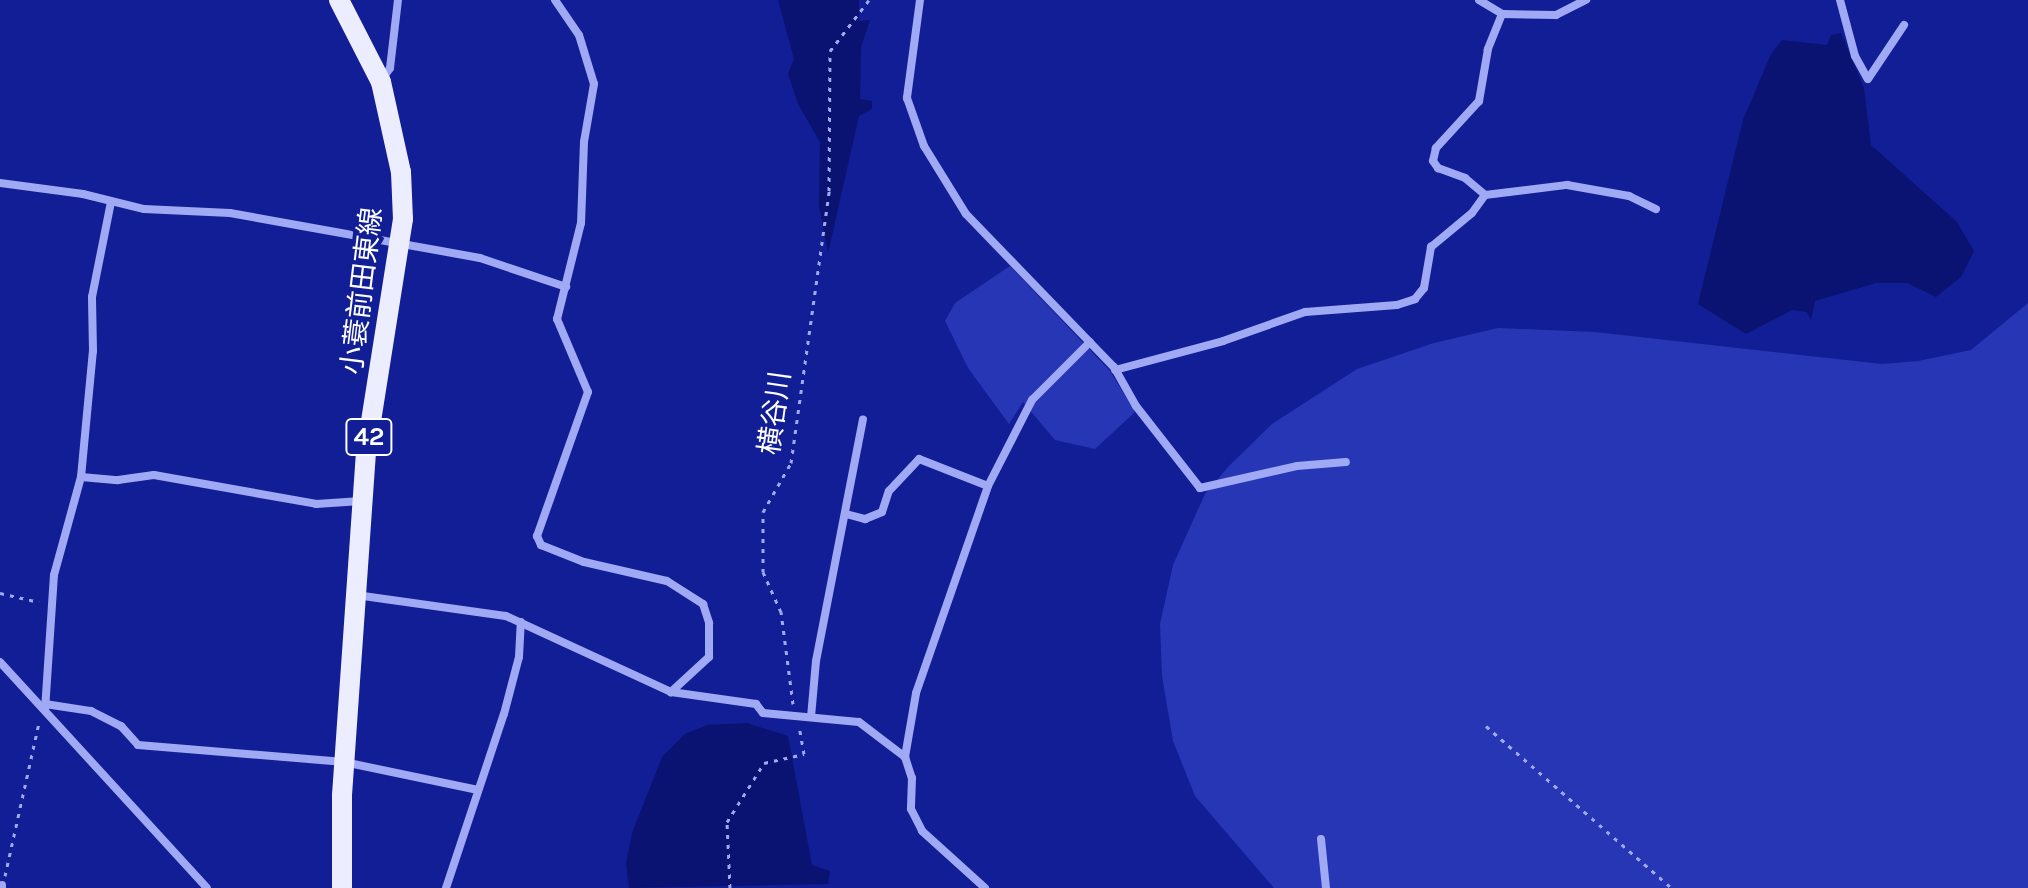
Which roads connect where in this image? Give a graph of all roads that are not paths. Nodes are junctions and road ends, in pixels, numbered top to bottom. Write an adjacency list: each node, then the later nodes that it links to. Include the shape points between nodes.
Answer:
1 (339, 0): 10 (main road, 小蓑前田東線 / 42)
2 (398, 0): 10 (street, via 390,68)
3 (555, 0): 16 (street, via 579,35 594,84 584,142 581,223)
4 (920, 0): 17 (street, via 907,71 912,123 966,214)
5 (1479, 0): 8 (street)
6 (1586, 0): 8 (street, via 1556,15)
7 (1840, 0): 9 (street, via 1855,56 1868,79)
8 (1502, 14): 12 (street, via 1488,49 1479,101 1436,148 1433,161)
9 (1904, 25)
10 (381, 82): 15 (main road, 小蓑前田東線 / 42, via 401,172)
11 (0, 183): 13 (street)
12 (1485, 195): 14 (street, via 1567,185 1629,196); 18 (street, via 1431,247 1424,288 1415,299 1305,312)
13 (111, 202): 15 (street, via 230,213); 21 (street, via 92,297 93,351)
14 (1656, 209)
15 (400, 245): 16 (street, via 480,258); 23 (main road, 小蓑前田東線 / 42)
16 (566, 287): 28 (street, via 557,319 588,392 537,536 541,545 584,562 667,581 703,604 709,657)
17 (1090, 342): 18 (street); 22 (street, via 1032,400)
18 (1115, 370): 20 (street, via 1136,406 1200,488 1297,466)
19 (863, 420): 24 (street)
20 (1346, 462)
21 (81, 477): 23 (street, via 118,480 154,475 316,504); 29 (street, via 50,605)
22 (988, 486): 24 (street, via 919,459 889,491 882,512 865,519); 31 (street, via 916,693)
23 (361, 501): 25 (main road, 小蓑前田東線 / 42)
24 (846, 514): 30 (street, via 816,661)
25 (355, 595): 26 (street); 32 (main road, 小蓑前田東線 / 42)
26 (521, 622): 28 (street); 33 (street, via 519,657)
27 (0, 662): 29 (street)
28 (671, 692): 30 (street)
29 (44, 707): 32 (street, via 91,711 121,726 138,745); 35 (street)
30 (811, 717): 31 (street, via 859,722)
31 (905, 757): 38 (street, via 912,778 911,809 922,831)
32 (344, 762): 33 (street); 36 (main road, 小蓑前田東線 / 42)
33 (478, 790): 37 (street)
34 (1321, 839): 39 (street)
35 (207, 888)
36 (342, 888)
37 (446, 888)
38 (985, 888)
39 (1326, 888)

